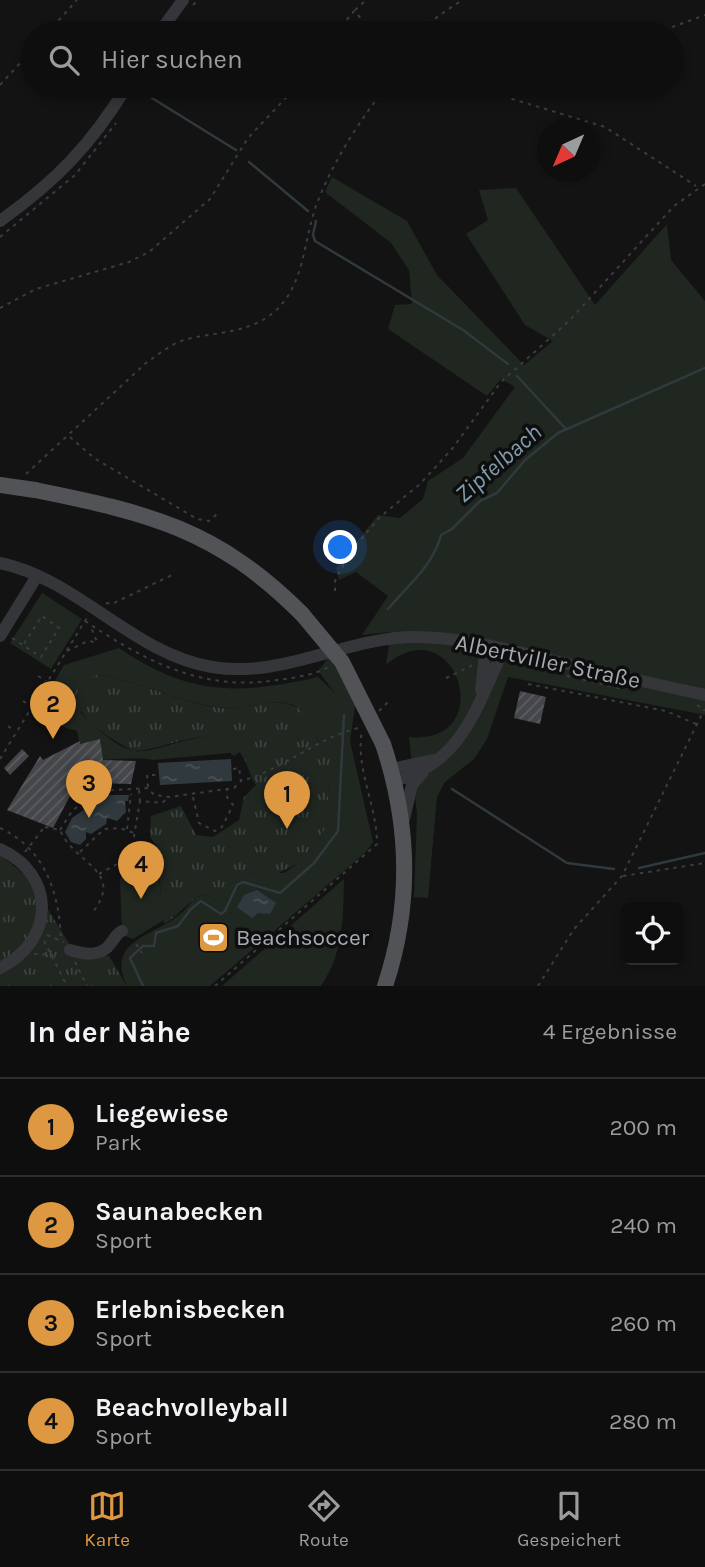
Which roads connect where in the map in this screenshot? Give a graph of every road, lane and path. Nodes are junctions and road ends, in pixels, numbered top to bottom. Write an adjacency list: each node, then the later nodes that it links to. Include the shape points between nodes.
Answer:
1 (77, 0): 7 (path)
2 (183, 0): 8 (street)
3 (462, 0): 11 (path)
4 (365, 1): 5 (path)
5 (354, 10): 9 (path); 10 (path)
6 (705, 15): 12 (path)
7 (58, 21)
8 (168, 21)
9 (345, 21)
10 (364, 21)
11 (431, 21)
12 (684, 23)
13 (21, 62): 14 (path)
14 (0, 85)
15 (120, 98): 21 (street, via 68,166)
16 (286, 98): 22 (path, via 248,138 210,199 149,252 36,289)
17 (379, 98): 23 (path, via 327,181 299,274 284,303 257,324 167,348)
18 (509, 98): 20 (path, via 605,127)
19 (705, 184): 20 (path)
20 (698, 187): 30 (path, via 569,321 501,382 452,449 350,552 334,581)
21 (0, 221)
22 (0, 308)
23 (69, 436): 24 (path); 26 (path, via 94,458 197,519 209,521)
24 (24, 476)
25 (0, 485): 59 (main road, bridge, via 107,505 190,532 268,579 342,662 383,744)
26 (217, 514)
27 (0, 563): 29 (street, Albertviller Straße)
28 (174, 574): 31 (path, via 112,604)
29 (37, 576): 34 (street); 36 (street, Albertviller Straße, via 166,653 213,668 262,668 366,643 416,637)
30 (335, 591)
31 (101, 603)
32 (85, 621): 38 (path)
33 (92, 626): 38 (path, via 97,642)
34 (1, 634): 35 (path)
35 (23, 645): 35 (path, via 41,657 59,628 41,616)
36 (486, 645): 37 (street, Albertviller Straße); 45 (street)
37 (504, 649): 44 (street, Albertviller Straße); 45 (street)
38 (66, 651): 42 (path)
39 (474, 660): 41 (path, via 470,668)
40 (38, 676): 42 (path)
41 (446, 678)
42 (47, 682): 49 (path)
43 (528, 684): 51 (path, via 666,711)
44 (705, 695)
45 (480, 700): 55 (street, via 467,728)
46 (23, 701): 49 (path)
47 (388, 702): 50 (path)
48 (705, 705): 51 (path)
49 (32, 707): 53 (path)
50 (371, 718)
51 (697, 724): 79 (path)
52 (8, 726): 53 (path)
53 (17, 732): 54 (path)
54 (0, 758)
55 (441, 758): 57 (street); 59 (street)
56 (233, 769): 60 (path, via 239,768)
57 (423, 771): 59 (street); 68 (street, via 412,785)
58 (157, 775): 61 (path, via 147,775)
59 (393, 775): 68 (main road)
60 (241, 781): 63 (path); 90 (path, via 273,771 339,733 363,726 358,750 377,844)
61 (148, 788): 62 (path); 66 (path, via 154,795)
62 (139, 789): 67 (path); 70 (path, via 97,790 72,811)
63 (227, 789): 65 (path); 65 (path, via 226,797 233,805 215,831 200,823)
64 (131, 794): 71 (path)
65 (193, 796): 66 (path)
66 (169, 797): 67 (path, via 162,803)
67 (140, 801): 73 (path)
68 (403, 823): 91 (main road, via 405,894)
69 (4, 829): 72 (path)
70 (60, 830): 74 (path, via 45,826); 76 (path, via 68,846)
71 (127, 830): 73 (path); 76 (path, via 104,829)
72 (0, 831)
73 (135, 833): 78 (path, via 137,853)
74 (29, 847)
75 (0, 849): 82 (street, via 20,861 36,882 43,913)
76 (79, 853): 78 (path)
77 (705, 863): 79 (path)
78 (99, 874): 80 (path, via 105,897)
79 (622, 876): 92 (path, via 574,929)
80 (93, 912)
81 (122, 931): 84 (street, via 109,947 94,954)
82 (38, 932): 85 (street); 87 (path)
83 (136, 944): 86 (path)
84 (70, 950)
85 (23, 953): 87 (path); 88 (street)
86 (142, 953)
87 (53, 955): 89 (path)
88 (0, 968)
89 (67, 986)
90 (215, 986)
91 (385, 986)
92 (538, 986)

